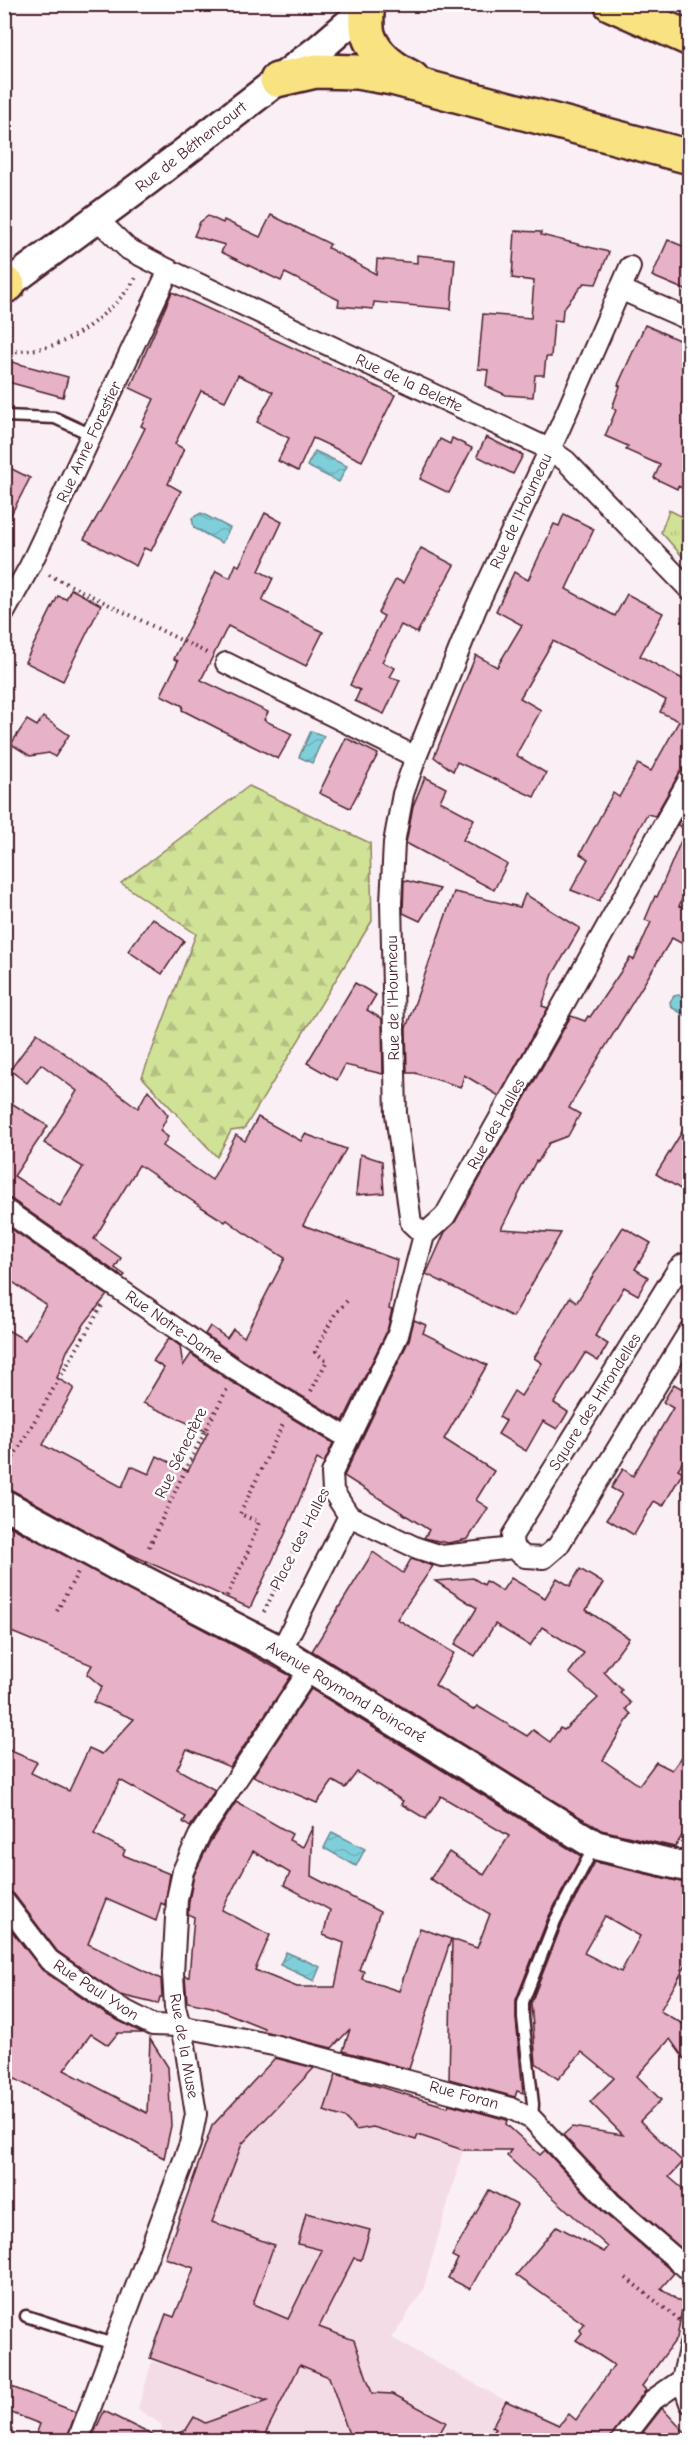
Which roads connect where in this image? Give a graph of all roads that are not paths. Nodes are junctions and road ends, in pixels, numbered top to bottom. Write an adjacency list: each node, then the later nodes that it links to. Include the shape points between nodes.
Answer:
1 (611, 4): 3 (highway)
2 (369, 7): 4 (main road, Rue de Béthencourt); 5 (highway, via 368,34 379,54 399,72)
3 (690, 39)
4 (278, 80): 5 (highway, via 316,71 357,72); 7 (main road, Rue de Béthencourt)
5 (427, 86): 6 (highway)
6 (690, 157)
7 (97, 219): 9 (street, Rue de la Belette, via 129,249); 10 (main road, Rue de Béthencourt)
8 (630, 267): 11 (street, Rue de l'Houmeau)
9 (169, 270): 14 (street, Rue Anne Forestier); 15 (street, Rue de la Belette)
10 (5, 286)
11 (620, 290): 12 (street); 15 (street, Rue de l'Houmeau)
12 (690, 320)
13 (4, 416): 14 (lane, via 55,418)
14 (92, 435): 17 (street, Rue Anne Forestier)
15 (549, 449): 16 (street, Rue de la Belette, via 566,460); 19 (street, Rue de l'Houmeau, via 476,608)
16 (690, 590)
17 (4, 613)
18 (226, 663): 19 (street)
19 (416, 758): 22 (street, Rue de l'Houmeau, via 403,795 394,843 391,903 396,1114 411,1223)
20 (690, 778): 22 (street, Rue des Halles, via 445,1216)
21 (4, 1209): 25 (street, Rue Notre-Dame, via 237,1371)
22 (424, 1235): 25 (street, via 398,1335)
23 (690, 1263): 28 (street, Square des Hirondelles, via 678,1269 512,1536)
24 (690, 1330): 28 (street, via 558,1546 544,1558 525,1557)
25 (348, 1438): 27 (street, Place des Halles, via 331,1479 333,1491)
26 (4, 1503): 29 (main road, Avenue Raymond Poincaré)
27 (349, 1516): 28 (street, Place des Halles, via 442,1557); 29 (street, Place des Halles)
28 (513, 1548)
29 (281, 1651): 30 (main road, Avenue Raymond Poincaré)
30 (310, 1669): 31 (main road, Avenue Raymond Poincaré); 34 (street, Rue de la Muse, via 200,1836 183,1871 177,1899 173,1974)
31 (595, 1845): 32 (main road, Avenue Raymond Poincaré); 35 (lane, via 555,1921 523,2001)
32 (690, 1868)
33 (4, 1901): 34 (street, Rue Paul Yvon, via 49,1960 133,2015 153,2025)
34 (180, 2026): 35 (street, Rue Foran, via 273,2045 414,2082 510,2108); 38 (street, Rue de la Muse, via 196,2114 190,2144)
35 (532, 2119): 36 (street, Rue Foran, via 611,2203)
36 (690, 2271)
37 (26, 2316): 38 (lane)
38 (112, 2344): 42 (street, Rue de la Muse)
39 (690, 2345): 40 (street)
40 (682, 2380): 41 (street); 43 (street, via 653,2400)
41 (690, 2403)
42 (78, 2440)
43 (622, 2440)

